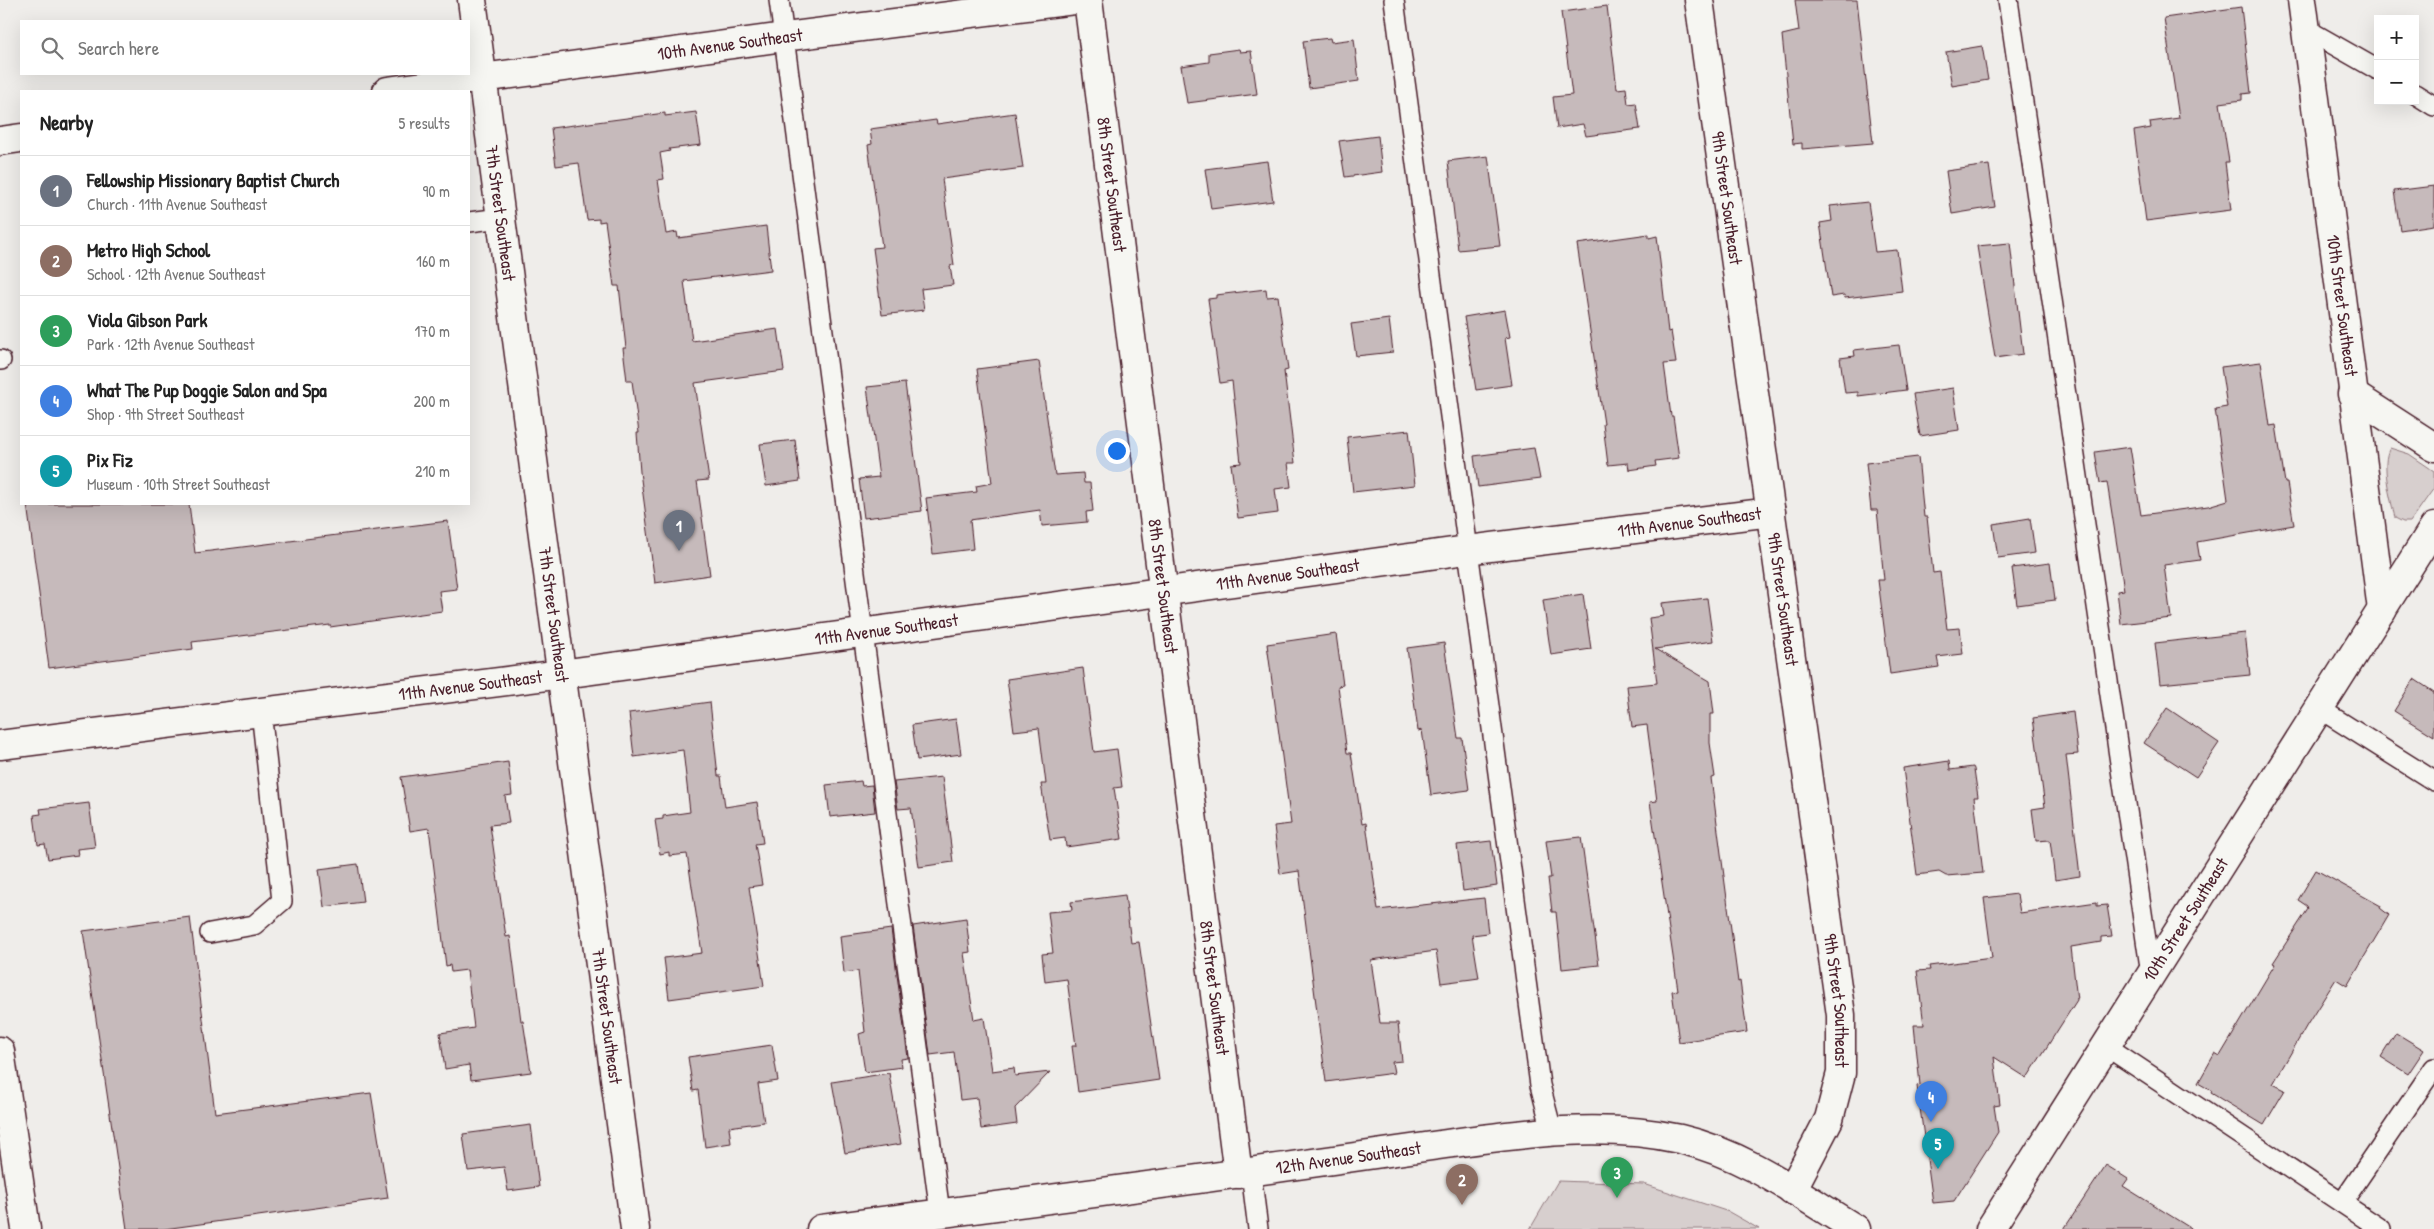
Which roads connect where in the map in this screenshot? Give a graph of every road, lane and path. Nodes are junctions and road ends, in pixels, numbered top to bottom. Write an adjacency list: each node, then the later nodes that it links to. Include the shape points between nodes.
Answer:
1 (472, 0): 12 (street, 7th Street Southeast)
2 (779, 0): 10 (lane)
3 (1074, 0): 10 (street, 10th Avenue Southeast)
4 (1088, 0): 25 (street, 8th Street Southeast)
5 (1394, 0): 24 (lane)
6 (1700, 0): 22 (street, 9th Street Southeast)
7 (2008, 0): 34 (lane)
8 (2302, 0): 9 (street, 10th Street Southeast)
9 (2306, 29): 11 (lane); 20 (street, 10th Street Southeast)
10 (784, 37): 12 (street, 10th Avenue Southeast); 27 (lane)
11 (2374, 68)
12 (483, 79): 13 (street, 10th Avenue Southeast); 18 (street, 7th Street Southeast)
13 (395, 90)
14 (2419, 97): 15 (lane)
15 (2434, 106)
16 (20, 138): 17 (street)
17 (0, 141)
18 (501, 218): 19 (lane); 28 (street, 7th Street Southeast)
19 (470, 222)
20 (2352, 394): 21 (street); 26 (street, 10th Street Southeast)
21 (2434, 447)
22 (1771, 512): 24 (street, 11th Avenue Southeast); 40 (street, 9th Street Southeast, via 1841,1014 1841,1072 1829,1119)
23 (2434, 527): 26 (street, 10th Street Southeast)
24 (1467, 550): 25 (street, 11th Avenue Southeast); 38 (lane, via 1540,1085)
25 (1164, 591): 27 (street, 11th Avenue Southeast); 39 (street, 8th Street Southeast)
26 (2382, 610): 29 (street, 10th Street Southeast)
27 (863, 632): 28 (street, 11th Avenue Southeast); 42 (lane)
28 (562, 674): 30 (street, 11th Avenue Southeast); 44 (street, 7th Street Southeast)
29 (2320, 709): 32 (lane); 34 (street, 10th Street Southeast)
30 (261, 711): 31 (street, 11th Avenue Southeast); 33 (lane, via 282,901 254,925)
31 (0, 745)
32 (2434, 781)
33 (210, 933)
34 (2151, 974): 35 (street, 10th Street Southeast)
35 (2106, 1046): 41 (lane); 48 (street, 10th Street Southeast)
36 (0, 1050): 43 (street)
37 (2434, 1068): 41 (lane)
38 (1552, 1131): 39 (street, 12th Avenue Southeast); 40 (street, 12th Avenue Southeast, via 1638,1132 1681,1140 1718,1150)
39 (1245, 1173): 42 (street, 12th Avenue Southeast); 46 (lane)
40 (1792, 1190): 47 (street, 12th Avenue Southeast)
41 (2342, 1203): 49 (lane)
42 (940, 1213): 45 (street, 12th Avenue Southeast)
43 (26, 1229)
44 (635, 1229)
45 (821, 1229)
46 (1258, 1229)
47 (1856, 1229)
48 (1990, 1229)
49 (2381, 1229)

